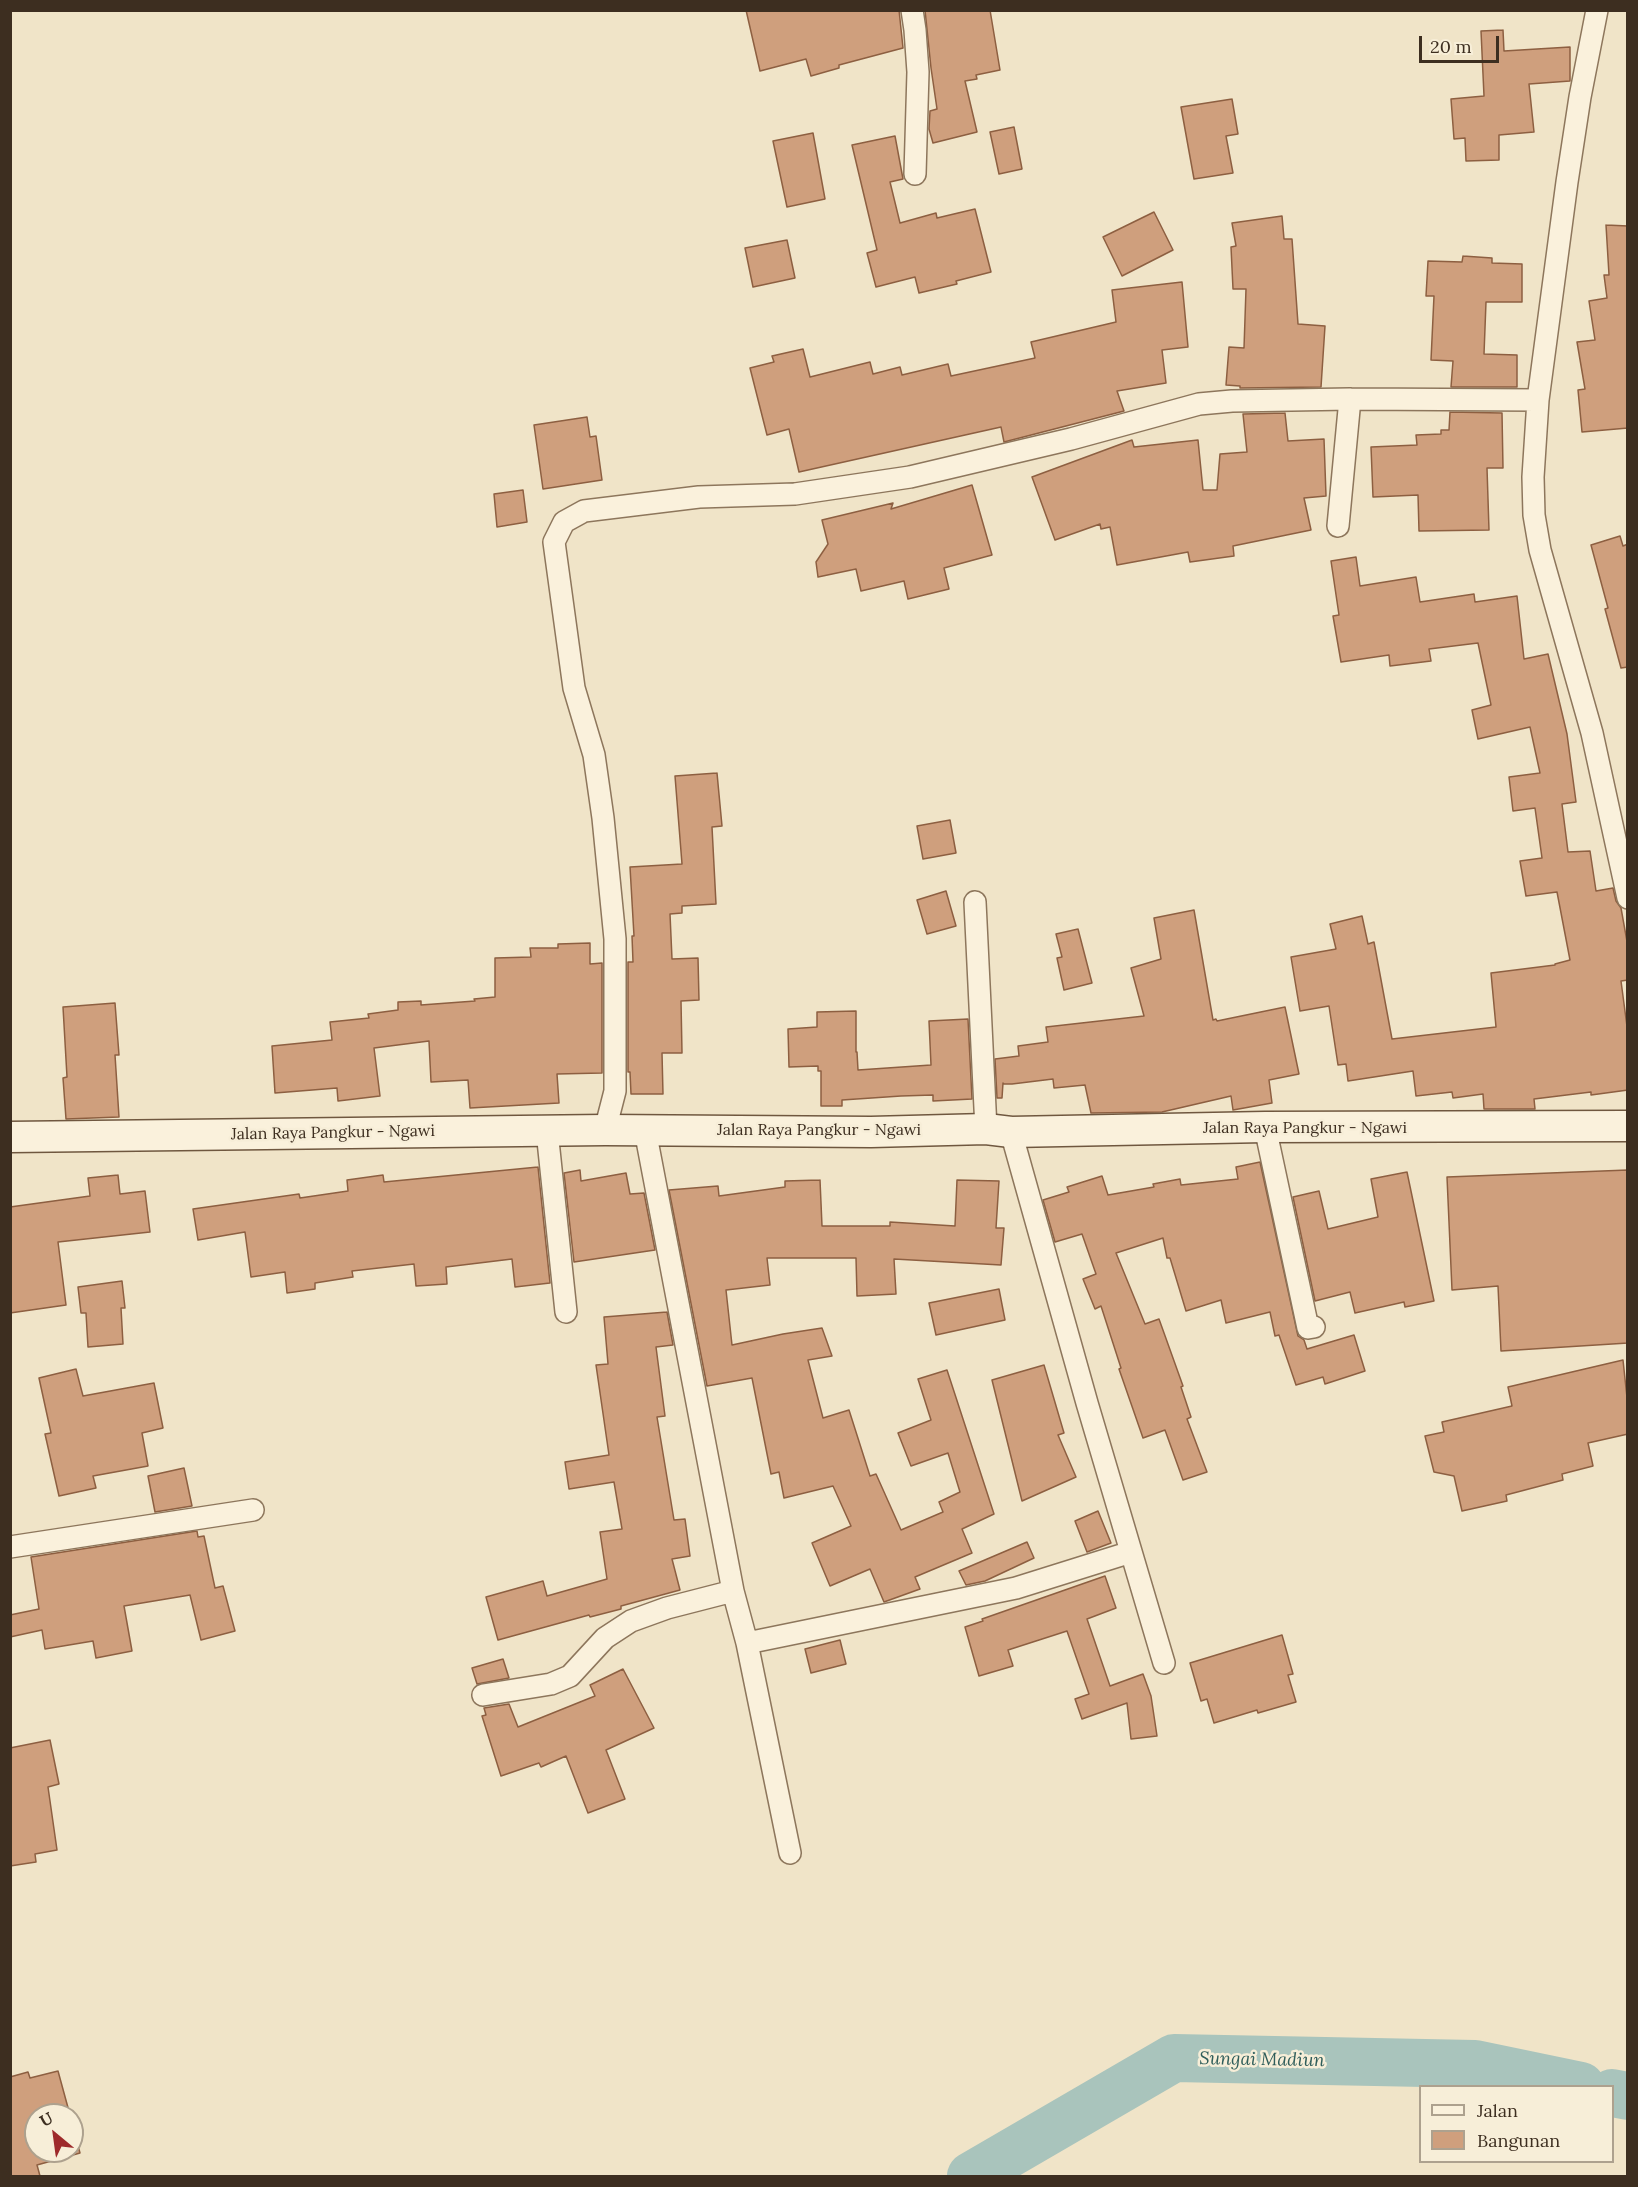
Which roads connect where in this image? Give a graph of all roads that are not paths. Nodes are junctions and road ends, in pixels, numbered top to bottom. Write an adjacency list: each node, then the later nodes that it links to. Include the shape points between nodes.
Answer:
1 (912, 10): 3 (street, via 918,72)
2 (1597, 10): 5 (street, via 1569,171)
3 (915, 174)
4 (1350, 399): 5 (street); 6 (street); 11 (street, via 1199,404 910,477 795,494 699,497 584,511 564,522 554,542 574,688 594,754 615,939 615,1091)
5 (1538, 400): 7 (street, via 1533,477 1540,550 1592,733)
6 (1338, 526)
7 (1628, 898)
8 (975, 902): 14 (street)
9 (1628, 1126): 10 (main road, Jalan Raya Pangkur - Ngawi)
10 (1265, 1127): 14 (main road, Jalan Raya Pangkur - Ngawi); 17 (street, via 1308,1328)
11 (605, 1130): 12 (main road, Jalan Raya Pangkur - Ngawi); 13 (main road, Jalan Raya Pangkur - Ngawi)
12 (645, 1130): 14 (main road, Jalan Raya Pangkur - Ngawi); 21 (street)
13 (547, 1131): 15 (main road, Jalan Raya Pangkur - Ngawi); 16 (street)
14 (999, 1131): 20 (street)
15 (10, 1137)
16 (566, 1312)
17 (1314, 1327)
18 (253, 1510): 19 (street)
19 (10, 1547)
20 (1131, 1552): 22 (street, via 1016,1588); 23 (street)
21 (734, 1591): 22 (street); 24 (street, via 632,1621 605,1638 570,1676 551,1684)
22 (747, 1643): 25 (street)
23 (1164, 1663)
24 (483, 1695)
25 (790, 1853)

